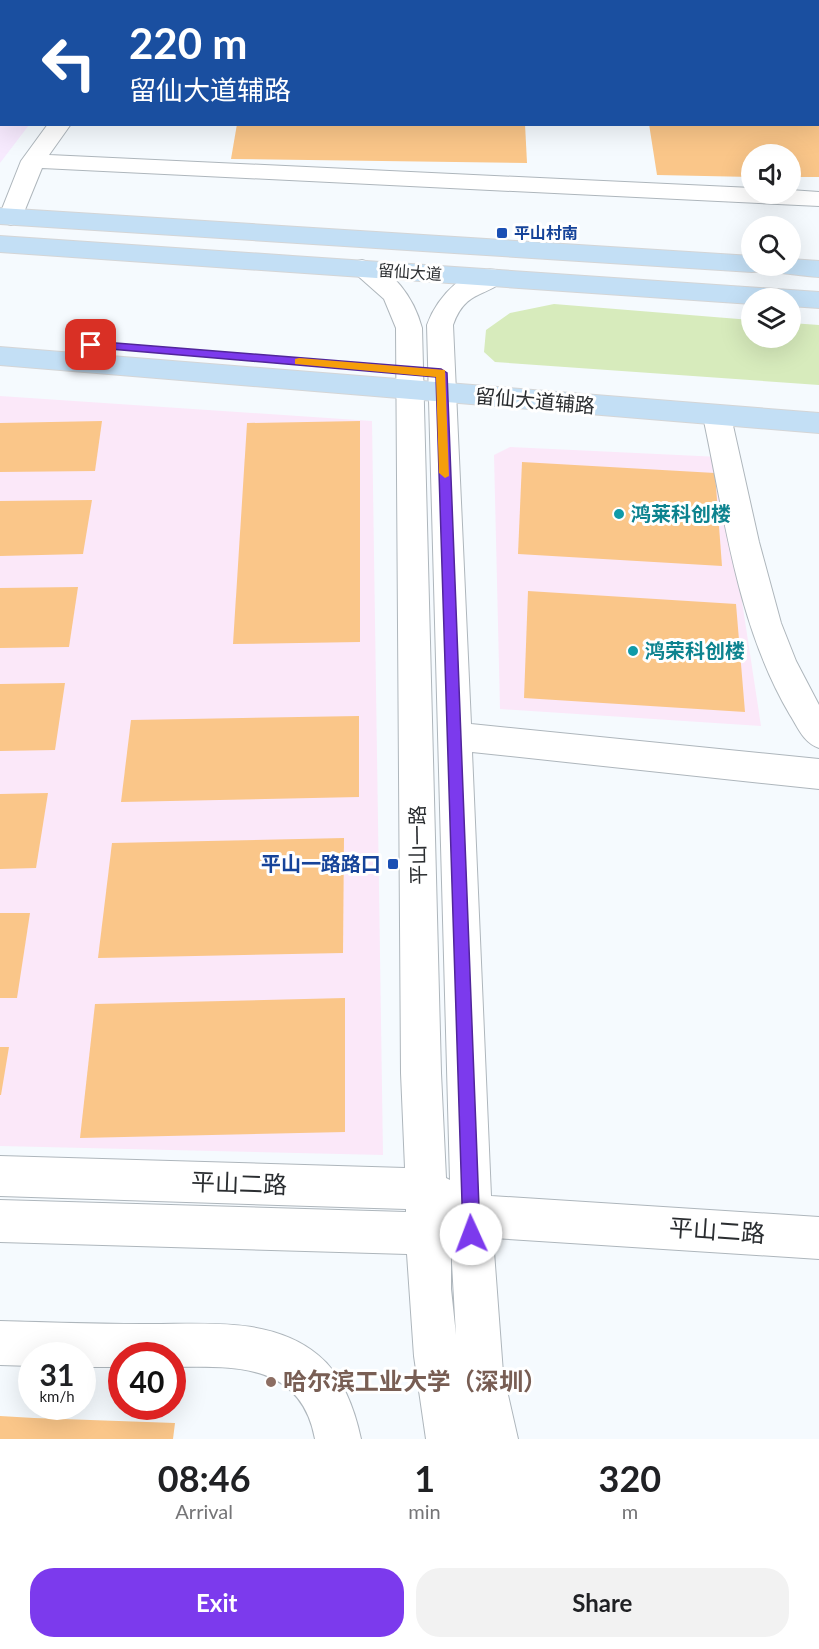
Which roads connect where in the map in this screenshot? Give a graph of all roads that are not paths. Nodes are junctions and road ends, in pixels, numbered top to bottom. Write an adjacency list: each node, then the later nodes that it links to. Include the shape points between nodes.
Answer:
1 (59, 126): 2 (street)
2 (33, 161): 3 (street); 4 (street)
3 (819, 199)
4 (5, 216): 6 (main road, 留仙大道)
5 (0, 244): 7 (main road, 留仙大道)
6 (741, 263)
7 (363, 268): 10 (main road, 留仙大道); 14 (street, 平山一路, via 382,280 405,310)
8 (801, 268): 9 (main road)
9 (819, 269)
10 (492, 277): 11 (main road, 留仙大道); 14 (street, 平山一路, via 453,297 444,310)
11 (819, 300)
12 (0, 337): 14 (main road, 留仙大道辅路)
13 (0, 356): 14 (main road, 留仙大道辅路)
14 (426, 382): 15 (main road, 留仙大道辅路); 17 (main road, 留仙大道辅路); 19 (street, 平山一路); 22 (street, 平山一路, via 421,1051)
15 (819, 403)
16 (718, 421): 18 (street, via 767,630)
17 (819, 423)
18 (819, 734)
19 (454, 736): 20 (street); 23 (street, 平山一路)
20 (819, 774)
21 (0, 1176): 22 (street, 平山二路)
22 (426, 1189): 23 (street, 平山二路); 25 (street, 平山一路)
23 (471, 1216): 25 (street, 平山二路); 26 (street, 平山二路); 30 (street, 平山一路, via 481,1373)
24 (0, 1221): 25 (street, 平山二路)
25 (428, 1234): 29 (street, 平山一路, via 436,1356)
26 (819, 1238)
27 (0, 1343): 28 (street, via 227,1347 269,1353 297,1366 318,1386 335,1421)
28 (338, 1439)
29 (448, 1439)
30 (495, 1439)

